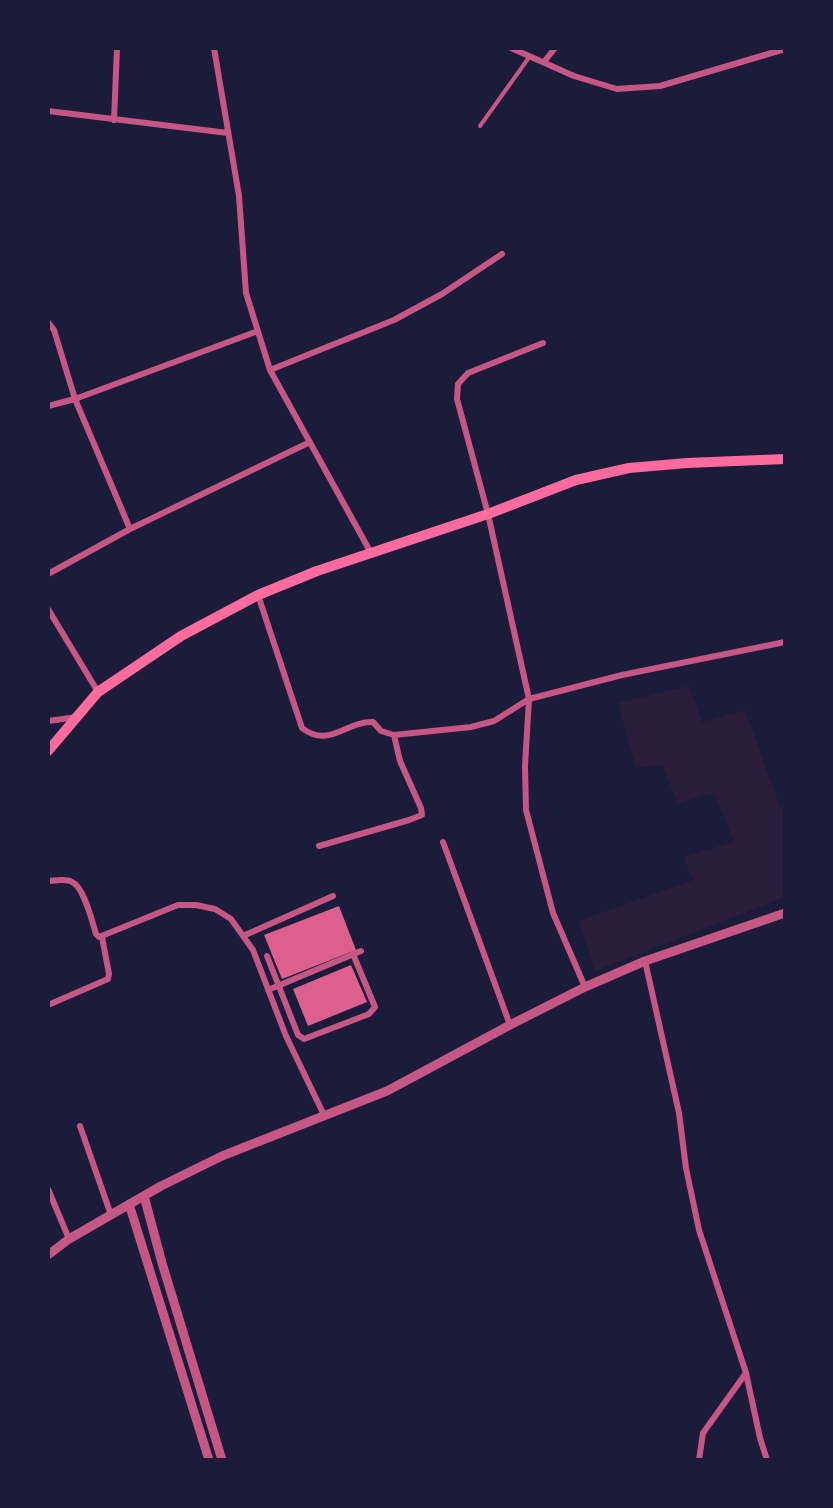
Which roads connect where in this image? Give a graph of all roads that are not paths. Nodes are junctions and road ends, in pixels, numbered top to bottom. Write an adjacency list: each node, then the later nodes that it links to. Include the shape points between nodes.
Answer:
1 (117, 48): 9 (street)
2 (214, 48): 11 (street)
3 (511, 48): 6 (street)
4 (555, 48): 7 (street)
5 (785, 49): 7 (street, via 660,86 617,89)
6 (530, 56): 7 (street); 10 (lane)
7 (544, 62)
8 (48, 111): 9 (street)
9 (114, 120): 11 (street)
10 (480, 126)
11 (228, 133): 14 (street, via 239,196 246,293)
12 (502, 254): 16 (street, via 394,320)
13 (48, 322): 17 (street, via 54,330)
14 (258, 331): 16 (street); 17 (street)
15 (543, 343): 21 (street, via 468,373 458,384 457,399)
16 (270, 370): 19 (street)
17 (75, 399): 18 (street); 22 (street)
18 (48, 406)
19 (310, 442): 22 (street); 23 (street)
20 (785, 459): 21 (main road, via 629,468 576,480)
21 (488, 514): 23 (main road); 29 (street)
22 (130, 529): 24 (street)
23 (371, 553): 25 (main road)
24 (48, 574)
25 (258, 595): 28 (main road, via 181,636); 32 (street, via 302,728 321,738 373,722 381,731)
26 (48, 609): 28 (street)
27 (785, 642): 29 (street, via 622,675)
28 (98, 692): 30 (main road)
29 (529, 699): 32 (street, via 494,722); 46 (street, via 526,810 553,914)
30 (77, 717): 31 (street); 33 (main road)
31 (48, 721)
32 (394, 735): 35 (street, via 400,761 422,814)
33 (48, 751)
34 (443, 842): 49 (street)
35 (318, 846)
36 (48, 881): 40 (street, via 74,882 81,890 96,934)
37 (333, 896): 39 (street)
38 (785, 913): 44 (street)
39 (243, 936): 40 (street, via 231,919 216,909 178,905); 47 (street, via 253,950)
40 (102, 937): 48 (street, via 108,979)
41 (361, 951): 42 (street)
42 (353, 954): 45 (street); 45 (street, via 375,1007 369,1014 304,1039 298,1035)
43 (267, 956): 45 (street)
44 (645, 962): 46 (street); 58 (street, via 680,1113 699,1230)
45 (279, 985): 47 (street)
46 (585, 987): 49 (street)
47 (268, 990): 50 (street)
48 (48, 1005)
49 (510, 1025): 50 (street, via 387,1092)
50 (324, 1115): 53 (street, via 222,1156)
51 (80, 1126): 55 (street)
52 (48, 1189): 56 (street)
53 (144, 1196): 54 (street); 60 (street)
54 (129, 1204): 55 (street); 59 (street)
55 (111, 1215): 56 (street)
56 (69, 1239): 57 (street)
57 (48, 1255)
58 (746, 1373): 61 (street, via 703,1433); 62 (street)
59 (209, 1460)
60 (222, 1460)
61 (699, 1460)
62 (767, 1460)

